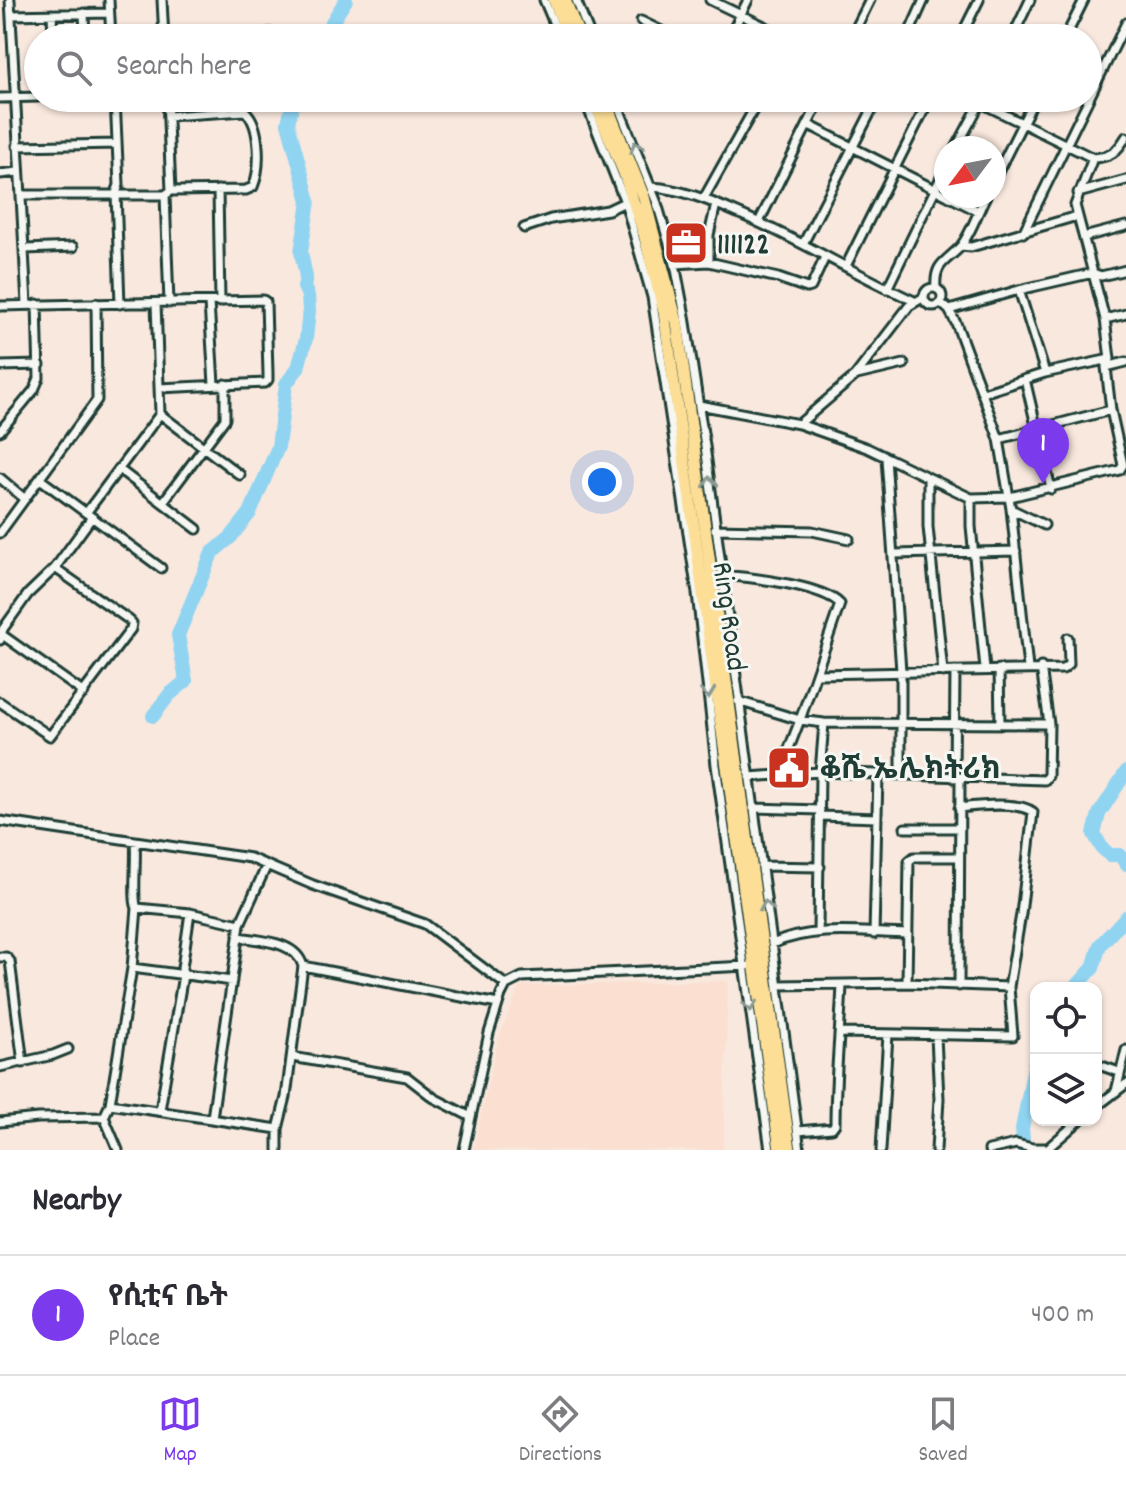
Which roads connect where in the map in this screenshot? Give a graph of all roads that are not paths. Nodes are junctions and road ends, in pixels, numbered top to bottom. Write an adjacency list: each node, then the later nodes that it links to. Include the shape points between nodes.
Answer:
1 (10, 0): 19 (street)
2 (109, 0): 16 (street)
3 (162, 0): 25 (street)
4 (544, 0): 26 (street)
5 (554, 0): 27 (highway)
6 (565, 0): 28 (highway)
7 (576, 0): 29 (street)
8 (710, 0): 18 (street)
9 (748, 0): 18 (street)
10 (870, 0): 33 (street)
11 (924, 0): 34 (street)
12 (979, 0): 35 (street)
13 (1030, 0): 36 (street)
14 (1084, 0): 37 (street)
15 (84, 13): 16 (street); 17 (street); 23 (street)
16 (109, 13): 24 (street)
17 (52, 14): 19 (street); 22 (street)
18 (740, 14): 31 (street); 32 (street)
19 (11, 15): 38 (street)
20 (641, 21): 30 (street)
21 (1126, 23): 40 (street)
22 (52, 24)
23 (84, 24)
24 (110, 24)
25 (163, 24)
26 (554, 24)
27 (563, 24)
28 (574, 24)
29 (585, 24)
30 (647, 24)
31 (735, 24)
32 (760, 24)
33 (859, 24)
34 (913, 24)
35 (967, 24)
36 (1019, 24)
37 (1072, 24)
38 (12, 52): 39 (street); 42 (street)
39 (0, 53)
40 (1102, 73)
41 (0, 98): 42 (street)
42 (14, 98): 43 (street); 67 (street)
43 (24, 98)
44 (116, 112): 65 (street)
45 (168, 112): 60 (street)
46 (230, 112): 60 (street)
47 (246, 112): 77 (street, via 254,126 256,179 253,187)
48 (590, 112): 83 (street)
49 (599, 112): 214 (highway, Ring Road, via 640,222 664,312)
50 (610, 112): 255 (highway, Ring Road, via 644,197 677,322)
51 (621, 112): 75 (street, one-way to 51)
52 (752, 112): 82 (street)
53 (815, 112): 62 (street)
54 (871, 112): 68 (street)
55 (923, 112): 71 (street)
56 (976, 112): 63 (street)
57 (1003, 112): 61 (street)
58 (1028, 112): 61 (street)
59 (1083, 112): 66 (street)
60 (168, 116): 79 (street)
61 (1023, 122): 66 (street); 69 (street)
62 (809, 125): 68 (street); 89 (street)
63 (963, 136)
64 (1126, 137): 70 (street, via 1118,152)
65 (117, 144): 67 (street); 78 (street)
66 (1067, 145): 70 (street); 92 (street)
67 (17, 146): 72 (street)
68 (853, 147): 71 (street); 94 (street)
69 (1006, 156)
70 (1093, 158): 80 (street)
71 (894, 168): 76 (street); 101 (street)
72 (18, 172): 73 (street); 81 (street)
73 (0, 174)
74 (1126, 180): 80 (street)
75 (652, 187): 82 (street); 100 (street)
76 (934, 189): 105 (street)
77 (218, 190): 79 (street); 109 (street)
78 (116, 193): 79 (street); 81 (street); 116 (street)
79 (168, 193): 112 (street)
80 (1078, 193): 88 (street)
81 (21, 195): 97 (street)
82 (704, 198): 84 (street)
83 (625, 202): 91 (street); 214 (street, one-way to 214, via 661,351 716,765)
84 (716, 204): 89 (street); 99 (street)
85 (972, 208): 87 (street)
86 (980, 208): 87 (street)
87 (978, 211): 95 (street)
88 (1077, 216): 92 (street); 93 (street)
89 (759, 222): 94 (street)
90 (1126, 226): 93 (street)
91 (524, 228)
92 (1023, 233): 95 (street)
93 (1084, 237): 103 (street)
94 (803, 244): 98 (street)
95 (961, 246): 104 (street, via 938,268)
96 (73, 247): 97 (street)
97 (26, 249): 115 (street)
98 (825, 257): 99 (street, via 807,288); 101 (street)
99 (709, 262): 100 (street)
100 (675, 264): 133 (street)
101 (846, 266): 105 (street)
102 (1126, 270): 103 (street)
103 (1093, 273): 106 (street); 120 (street)
104 (936, 288): 107 (street, via 927,289); 114 (street)
105 (887, 289): 108 (street)
106 (1019, 290): 118 (street); 126 (street)
107 (924, 297): 108 (street); 114 (street, via 932,307)
108 (914, 301): 127 (street)
109 (220, 302): 113 (street); 130 (street, via 263,300 267,307 268,380)
110 (96, 303): 115 (street); 116 (street); 148 (street, via 97,400)
111 (156, 303): 112 (street); 116 (street); 131 (street)
112 (169, 303): 113 (street)
113 (209, 303): 129 (street)
114 (941, 303): 118 (street)
115 (32, 304): 117 (street); 124 (street)
116 (120, 304)
117 (0, 306)
118 (949, 310): 132 (street)
119 (1126, 314): 120 (street)
120 (1105, 319): 122 (street)
121 (1126, 362): 122 (street)
122 (1108, 363): 126 (street); 134 (street)
123 (904, 364): 127 (street)
124 (40, 365): 125 (street); 140 (street, via 34,390)
125 (0, 366)
126 (1045, 373): 128 (street)
127 (855, 376): 136 (street)
128 (1025, 379): 132 (street); 138 (street)
129 (214, 384): 130 (street); 131 (street)
130 (225, 384): 142 (street, via 225,419)
131 (159, 388): 135 (street)
132 (983, 393): 141 (street)
133 (699, 405): 136 (street); 158 (street, one-way to 133)
134 (1111, 410): 138 (street); 139 (street)
135 (160, 414): 142 (street); 144 (street)
136 (799, 424): 143 (street)
137 (1126, 427): 139 (street)
138 (1038, 429): 141 (street); 149 (street)
139 (1117, 429): 149 (street, via 1120,470)
140 (0, 431)
141 (999, 439): 150 (street)
142 (205, 448): 145 (street); 153 (street)
143 (886, 458): 147 (street); 163 (street)
144 (120, 470): 153 (street); 155 (street)
145 (240, 475)
146 (0, 478): 152 (street)
147 (928, 478): 151 (street); 164 (street)
148 (40, 479): 152 (street); 155 (street)
149 (1051, 489): 150 (street)
150 (1010, 497): 151 (street); 154 (street)
151 (971, 498): 162 (street)
152 (25, 499): 159 (street)
153 (163, 502): 157 (street)
154 (1011, 509): 156 (street); 161 (street)
155 (89, 515): 165 (street); 166 (street)
156 (1044, 525)
157 (197, 529)
158 (715, 529): 160 (street, via 812,531); 167 (street)
159 (0, 533)
160 (849, 539)
161 (1016, 551): 162 (street); 171 (street)
162 (974, 553): 164 (street); 172 (street)
163 (894, 554): 164 (street); 174 (street)
164 (932, 555): 176 (street)
165 (55, 568): 168 (street, via 28,594); 178 (street, via 132,623)
166 (161, 568)
167 (721, 575): 177 (street, via 791,585 837,600 840,607); 179 (street)
168 (1, 636): 178 (street)
169 (1068, 638): 170 (street, via 1068,666)
170 (1041, 667): 171 (street); 184 (street)
171 (1028, 668): 173 (street)
172 (985, 669): 173 (street); 175 (street)
173 (999, 669): 183 (street)
174 (901, 671): 176 (street); 177 (street); 185 (street)
175 (955, 671): 176 (street); 186 (street)
176 (943, 672)
177 (817, 674): 181 (street)
178 (84, 693): 180 (street, via 50,736)
179 (738, 701): 181 (street); 191 (street)
180 (0, 702)
181 (800, 720): 182 (street); 188 (street)
182 (824, 723): 185 (street); 187 (street)
183 (1000, 723): 184 (street); 186 (street)
184 (1049, 724): 192 (street, via 1045,780)
185 (902, 725): 186 (street); 190 (street)
186 (955, 725): 192 (street)
187 (820, 772): 188 (street); 189 (street); 195 (street)
188 (779, 774): 191 (street)
189 (878, 775): 190 (street); 196 (street)
190 (901, 775): 192 (street)
191 (749, 777): 193 (street)
192 (957, 778): 194 (street)
193 (753, 808): 195 (street); 203 (street)
194 (959, 808): 199 (street); 224 (street, via 1033,812)
195 (820, 813): 196 (street); 204 (street)
196 (877, 818): 209 (street)
197 (0, 821): 200 (street)
198 (905, 828): 199 (street)
199 (958, 828): 201 (street)
200 (135, 841): 202 (street); 205 (street, via 137,880 132,899)
201 (958, 857): 210 (street, via 909,861); 223 (street)
202 (267, 865): 207 (street); 220 (street, via 425,924)
203 (761, 866): 204 (street); 212 (street, one-way to 203)
204 (820, 867): 208 (street)
205 (137, 908): 206 (street); 216 (street)
206 (190, 913): 207 (street); 217 (street)
207 (240, 924): 211 (street)
208 (818, 931): 209 (street); 212 (street)
209 (874, 934): 210 (street)
210 (908, 934): 219 (street)
211 (239, 937): 215 (street, via 290,948); 218 (street)
212 (772, 944): 221 (street)
213 (0, 957): 232 (street, via 10,961)
214 (750, 965): 220 (street, via 522,977); 253 (street, one-way to 253); 254 (highway, Ring Road)
215 (303, 966): 225 (street); 231 (street)
216 (132, 968): 217 (street); 239 (street)
217 (183, 975): 218 (street); 240 (street)
218 (232, 981): 243 (street)
219 (907, 983): 222 (street); 223 (street)
220 (506, 985): 225 (street)
221 (778, 985): 222 (street); 247 (street)
222 (842, 985): 226 (street)
223 (959, 986): 224 (street)
224 (1009, 987): 228 (street, via 1013,1036)
225 (498, 1004): 242 (street)
226 (840, 1033): 227 (street); 247 (street, via 835,1124)
227 (888, 1034): 228 (street); 257 (street)
228 (936, 1036): 258 (street)
229 (68, 1049): 232 (street)
230 (1126, 1050): 235 (street)
231 (292, 1057): 242 (street, via 407,1077); 246 (street)
232 (23, 1063): 234 (street)
233 (1102, 1066): 235 (street)
234 (0, 1067)
235 (1119, 1072): 237 (street)
236 (1126, 1084): 237 (street)
237 (1116, 1091): 238 (street)
238 (1102, 1102)
239 (110, 1104): 240 (street); 241 (street)
240 (160, 1110): 243 (street)
241 (104, 1117): 244 (street); 250 (street)
242 (471, 1117): 252 (street)
243 (212, 1118): 246 (street)
244 (0, 1122)
245 (1074, 1126): 249 (street)
246 (278, 1129): 251 (street)
247 (798, 1131): 256 (street)
248 (1032, 1148): 249 (street); 259 (street, via 1016,1144)
249 (1053, 1148)
250 (118, 1150)
251 (278, 1150)
252 (464, 1150)
253 (770, 1150)
254 (780, 1150)
255 (790, 1150)
256 (800, 1150)
257 (881, 1150)
258 (936, 1150)
259 (989, 1150)

